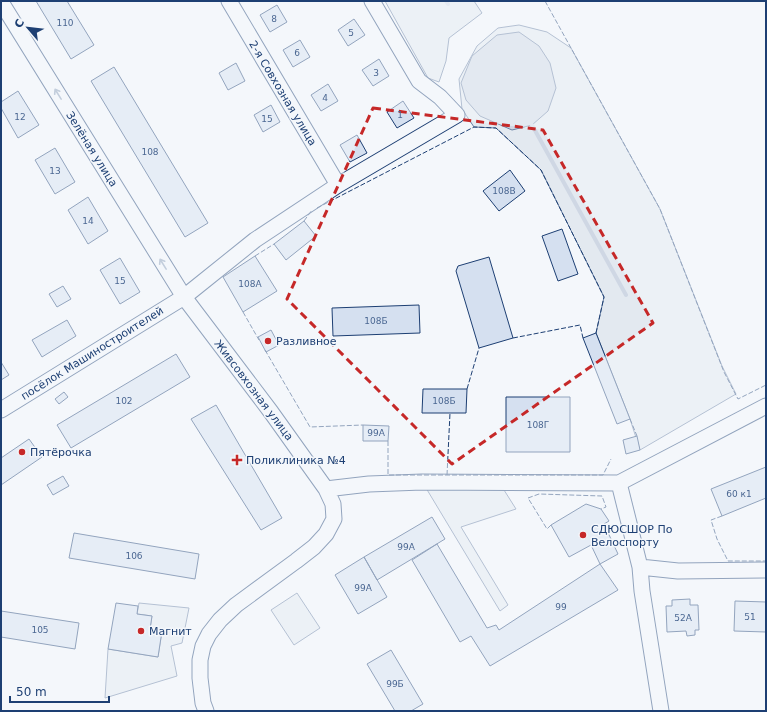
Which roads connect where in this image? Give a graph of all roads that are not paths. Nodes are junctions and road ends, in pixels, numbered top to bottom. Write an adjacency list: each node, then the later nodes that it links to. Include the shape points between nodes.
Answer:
1 (229, 1): 4 (street, 2-я Совхозная улица)
2 (372, 1): 4 (street, посёлок Машиностроителей, via 418,81 440,97 457,115)
3 (1, 2): 5 (street, Зелёная улица, one-way to 3)
4 (338, 185): 5 (street, посёлок Машиностроителей, via 255,240)
5 (184, 297): 7 (street, посёлок Машиностроителей); 9 (street, Живсовхозная улица)
6 (766, 406): 8 (street)
7 (1, 410)
8 (619, 483): 9 (street, via 422,482); 10 (street)
9 (326, 489): 12 (street, Живсовхозная улица, via 333,504 334,519 326,534 296,562 236,605 209,634 200,660 200,678)
10 (640, 567): 11 (street, via 678,571); 13 (street)
11 (766, 570)
12 (206, 711)
13 (662, 711)

